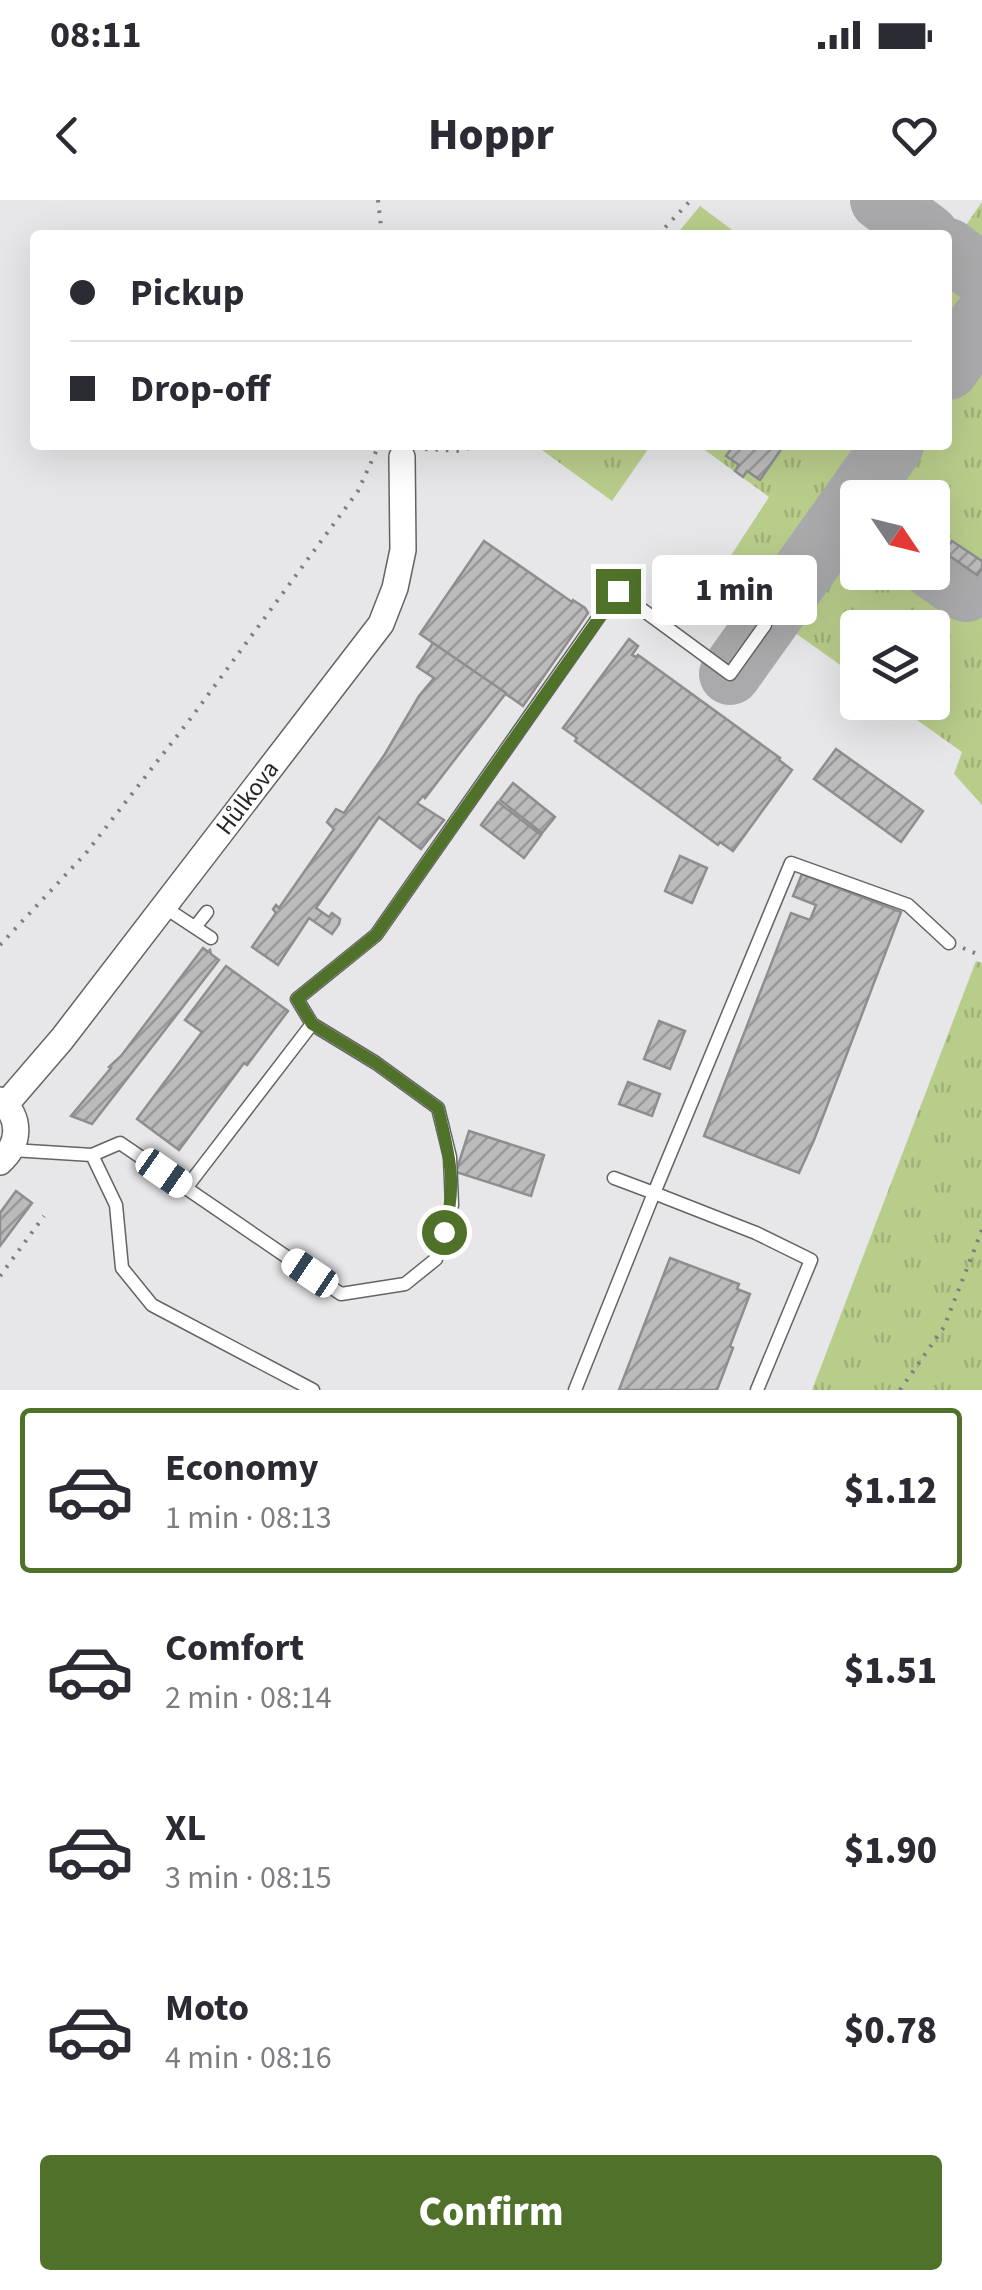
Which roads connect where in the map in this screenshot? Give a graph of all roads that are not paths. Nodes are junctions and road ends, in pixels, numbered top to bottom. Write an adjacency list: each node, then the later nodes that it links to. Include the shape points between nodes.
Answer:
1 (390, 451): 3 (street, Hůlkova, via 403,550 382,624)
2 (765, 626): 8 (lane, via 730,674 618,591 376,935 297,999)
3 (164, 906): 5 (lane); 9 (street, Hůlkova)
4 (207, 912): 5 (lane)
5 (195, 927): 6 (lane)
6 (211, 938)
7 (949, 943): 14 (lane, via 908,905 791,863)
8 (312, 1024): 13 (lane); 13 (lane, via 438,1108 452,1205 436,1259 405,1284 341,1294)
9 (3, 1102): 11 (street, Hůlkova, via 17,1126)
10 (92, 1155): 11 (lane); 13 (lane, via 120,1143); 15 (lane, via 116,1204 122,1268 152,1305)
11 (6, 1156)
12 (614, 1178): 14 (lane)
13 (186, 1188)
14 (654, 1193): 16 (lane); 17 (lane, via 812,1260)
15 (313, 1390)
16 (575, 1390)
17 (757, 1390)

